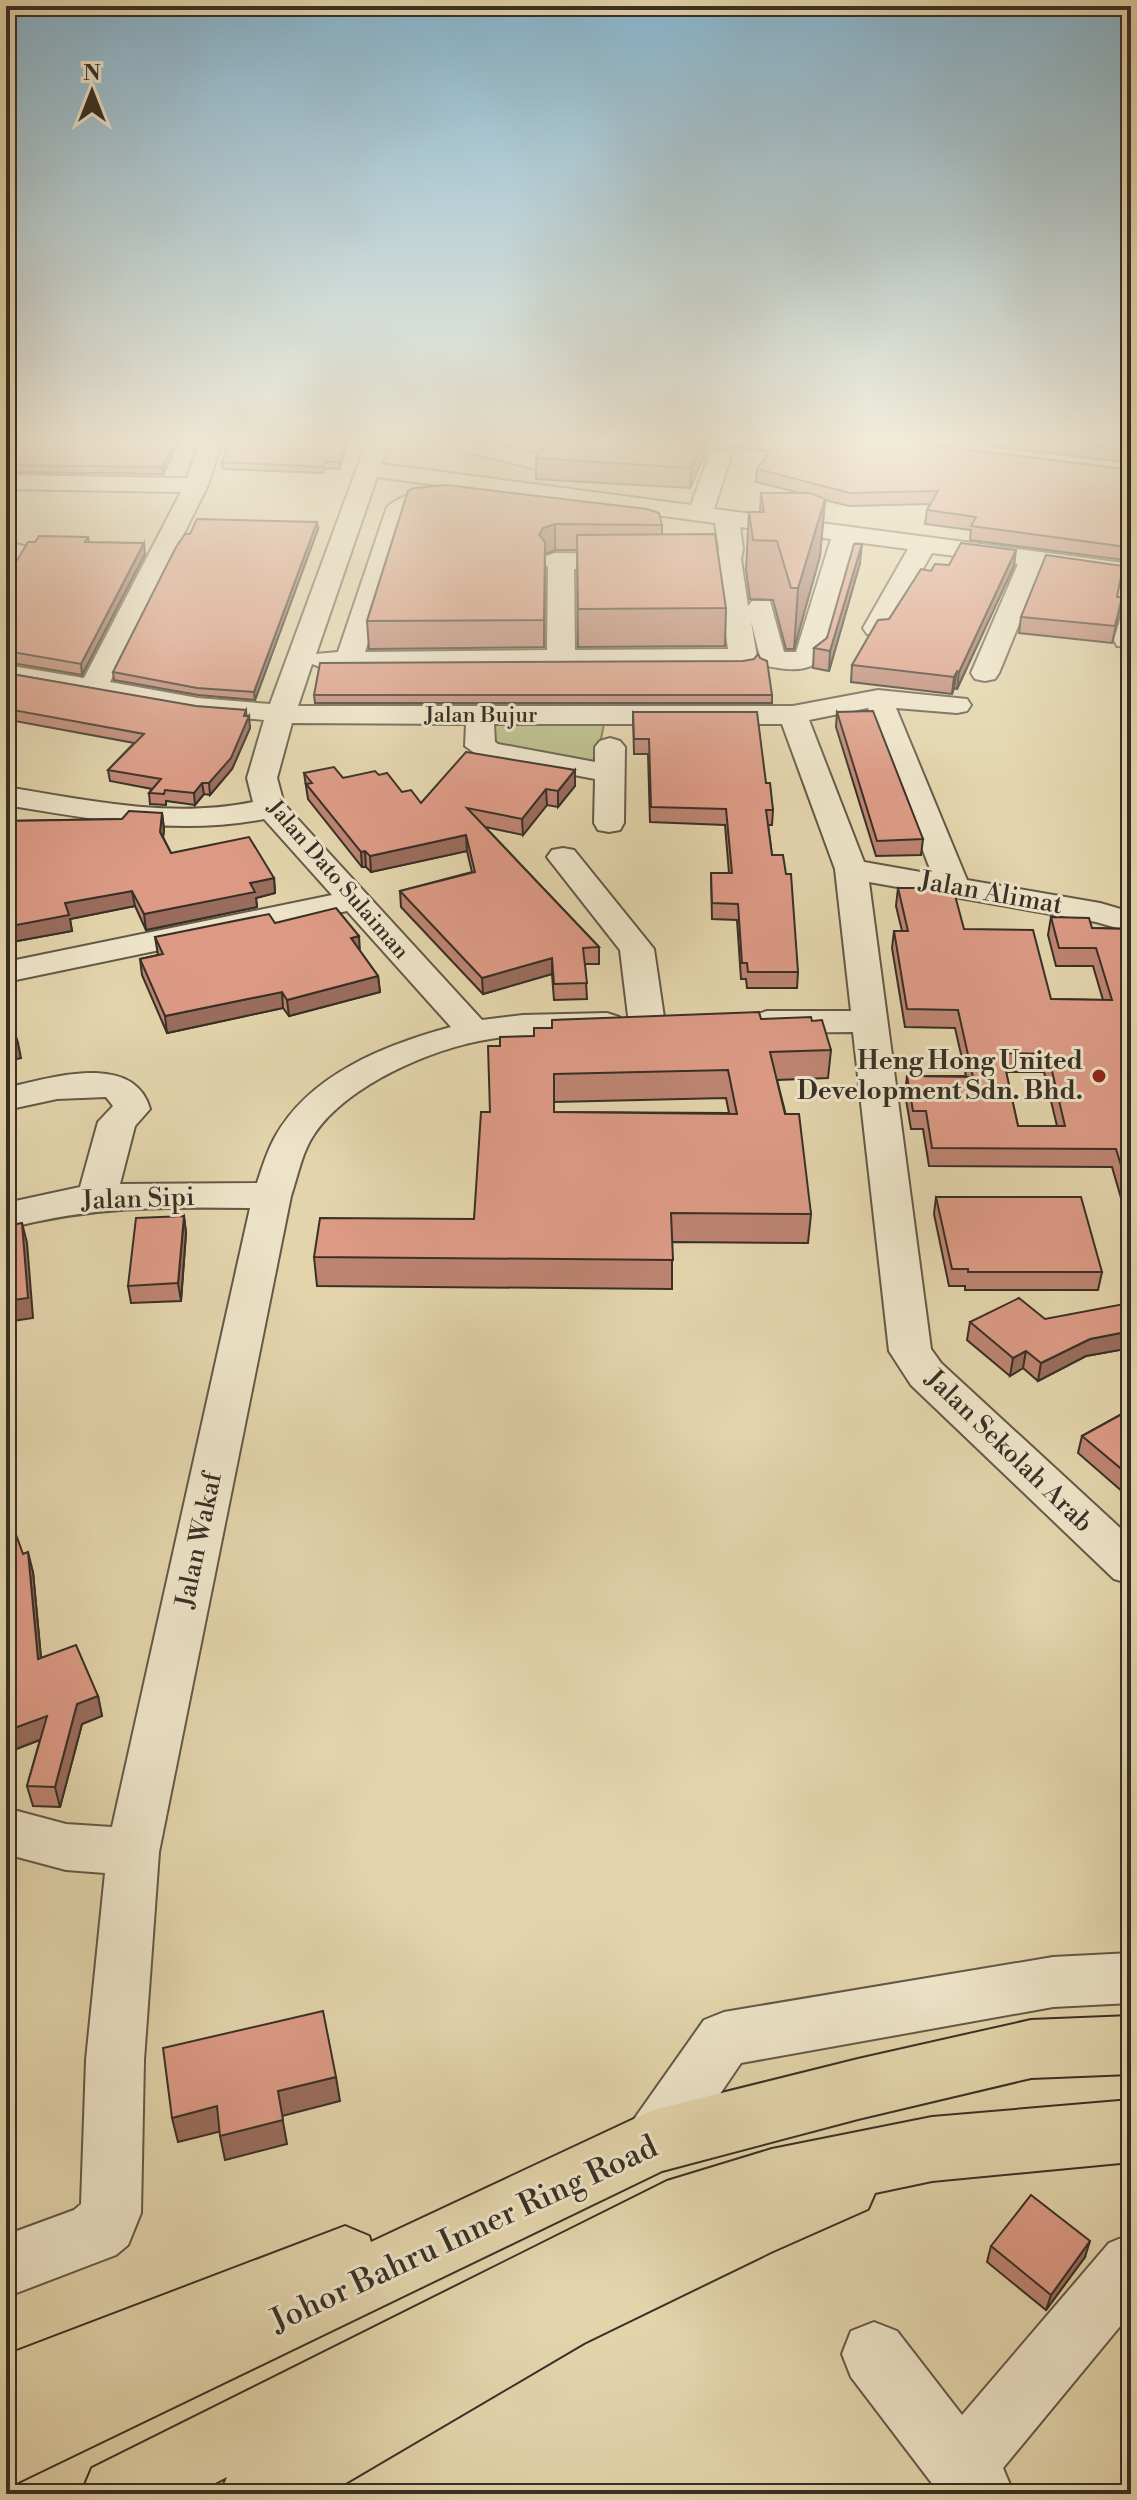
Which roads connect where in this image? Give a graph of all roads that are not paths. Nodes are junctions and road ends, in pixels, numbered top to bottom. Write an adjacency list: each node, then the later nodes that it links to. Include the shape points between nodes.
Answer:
1 (161, 555): 18 (street)
2 (337, 555): 15 (street, Jalan Dato Sulaiman)
3 (382, 555): 14 (street)
4 (722, 555): 13 (street, via 728,559 743,657)
5 (745, 555): 6 (street, via 756,574 769,656 778,661 808,657)
6 (838, 555)
7 (918, 555): 12 (street)
8 (1002, 555): 9 (street)
9 (1033, 559): 11 (street); 17 (street)
10 (649, 562): 13 (street, via 558,562)
11 (1131, 572)
12 (876, 628)
13 (561, 658): 14 (street)
14 (349, 659): 15 (street)
15 (299, 661): 21 (street, Jalan Dato Sulaiman)
16 (6, 673): 18 (street, Jalan Bujur)
17 (985, 673)
18 (93, 688): 21 (street, Jalan Bujur)
19 (878, 698): 20 (street, Jalan Bujur); 23 (street, Jalan Bujur); 31 (street)
20 (957, 705)
21 (280, 714): 24 (street, Jalan Bujur); 27 (street, Jalan Dato Sulaiman, via 260,780)
22 (611, 715): 23 (street, Jalan Bujur); 24 (street, Jalan Bujur); 25 (street)
23 (793, 715): 30 (street, Jalan Sekolah Arab)
24 (480, 716): 25 (street, via 480,746 490,751)
25 (609, 773): 28 (street)
26 (6, 796): 27 (street, via 182,820)
27 (271, 808): 32 (street, Jalan Dato Sulaiman)
28 (609, 823)
29 (563, 857): 36 (street, via 637,949)
30 (851, 869): 31 (street, Jalan Alimat); 35 (street, Jalan Sekolah Arab)
31 (953, 886): 33 (street, Jalan Alimat)
32 (353, 900): 34 (street); 37 (street, Jalan Dato Sulaiman)
33 (1131, 922)
34 (6, 972)
35 (870, 1021): 36 (street, Jalan Wakaf); 42 (street, Jalan Sekolah Arab, via 910,1351 926,1374)
36 (647, 1024): 37 (street, Jalan Wakaf)
37 (474, 1032): 40 (street, Jalan Wakaf, via 374,1067 330,1094 298,1129)
38 (6, 1099): 39 (street, via 96,1083 128,1094 132,1109 117,1122)
39 (97, 1196): 40 (street, Jalan Sipi); 41 (street, Jalan Sipi)
40 (272, 1196): 44 (street, Jalan Wakaf)
41 (6, 1216)
42 (1131, 1566)
43 (6, 1831): 44 (street, via 66,1847)
44 (133, 1852): 51 (street, Jalan Wakaf, via 115,2060 111,2213 94,2233)
45 (1131, 1978): 48 (street, via 1053,1982 724,2039)
46 (1131, 2045): 48 (highway, Johor Bahru Inner Ring Road, via 1031,2049)
47 (1131, 2131): 49 (highway)
48 (653, 2142): 53 (highway, Johor Bahru Inner Ring Road)
49 (932, 2149): 55 (highway, via 772,2182 667,2214); 56 (highway, via 747,2228 560,2319)
50 (1131, 2265): 54 (street)
51 (6, 2266)
52 (874, 2354): 54 (street)
53 (16, 2427)
54 (971, 2480)
55 (118, 2494)
56 (257, 2494)

